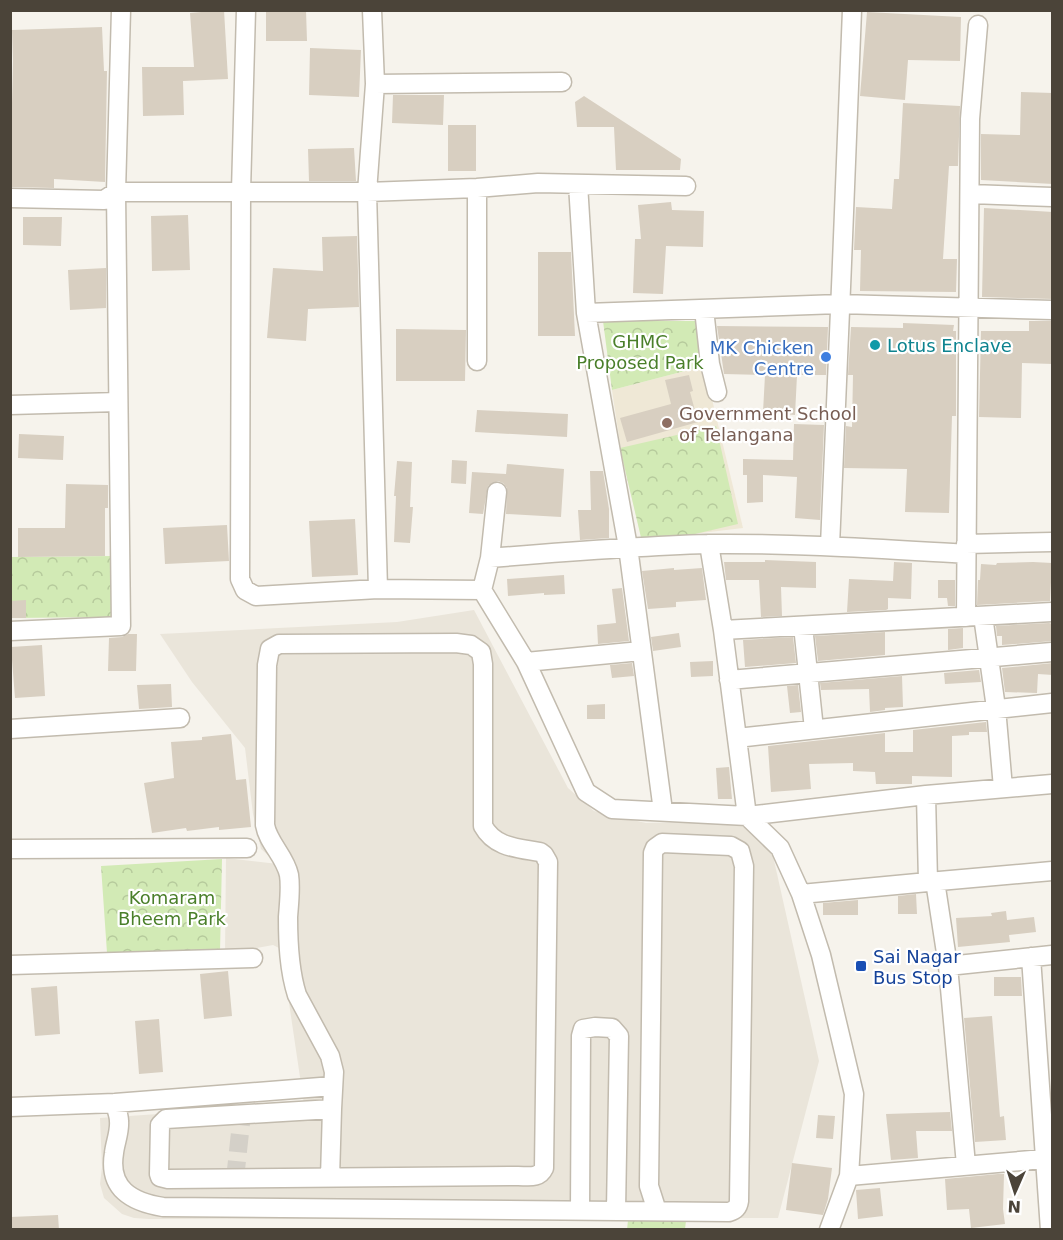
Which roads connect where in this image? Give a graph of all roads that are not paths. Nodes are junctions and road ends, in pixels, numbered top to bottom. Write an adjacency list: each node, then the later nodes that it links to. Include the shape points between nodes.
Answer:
1 (121, 10): 12 (street)
2 (246, 10): 11 (street)
3 (372, 10): 7 (street)
4 (852, 10): 17 (street)
5 (978, 25): 14 (street, via 970,119)
6 (562, 82): 7 (street)
7 (375, 84): 13 (street)
8 (578, 184): 9 (street); 10 (street); 21 (street)
9 (686, 186)
10 (477, 188): 13 (street); 22 (street)
11 (242, 191): 12 (street); 13 (street); 33 (street, via 240,579 245,590 256,596)
12 (116, 192): 16 (street, via 104,200); 24 (street)
13 (367, 192): 33 (street)
14 (971, 194): 15 (street); 18 (street)
15 (1053, 197)
16 (10, 198)
17 (839, 304): 18 (street); 19 (street); 29 (street)
18 (968, 307): 20 (street); 31 (street)
19 (704, 309): 21 (street); 23 (street)
20 (1053, 310)
21 (586, 313): 30 (street)
22 (477, 361)
23 (717, 392)
24 (118, 402): 25 (street); 39 (street, via 121,626)
25 (10, 405)
26 (497, 492): 32 (street)
27 (1053, 542): 31 (street)
28 (709, 544): 29 (street); 30 (street); 38 (street)
29 (830, 546): 31 (street)
30 (628, 547): 32 (street); 40 (street)
31 (966, 549): 36 (street)
32 (490, 558): 34 (street)
33 (378, 589): 34 (street)
34 (482, 590): 43 (street)
35 (1053, 612): 36 (street)
36 (975, 617): 37 (street); 42 (street)
37 (803, 626): 38 (street); 44 (street)
38 (723, 630): 45 (street)
39 (10, 631)
40 (641, 651): 43 (street); 55 (street)
41 (1053, 652): 42 (street)
42 (989, 658): 44 (street); 47 (street)
43 (526, 662): 55 (street, via 586,792 612,809)
44 (808, 674): 45 (street); 50 (street)
45 (729, 680): 51 (street)
46 (1053, 703): 47 (street)
47 (996, 708): 50 (street); 53 (street)
48 (180, 718): 49 (street)
49 (10, 729)
50 (814, 729): 51 (street)
51 (737, 738): 56 (street)
52 (1053, 784): 53 (street)
53 (1003, 788): 54 (street)
54 (926, 795): 56 (street); 60 (street)
55 (663, 812): 56 (street)
56 (747, 816): 61 (street, via 780,848)
57 (247, 848): 58 (street)
58 (10, 849)
59 (1053, 871): 60 (street)
60 (932, 882): 61 (street); 66 (street)
61 (801, 894): 75 (street, via 821,955 854,1094)
62 (1053, 955): 63 (street)
63 (1031, 957): 66 (street); 73 (street)
64 (253, 958): 65 (street)
65 (10, 965)
66 (948, 966): 74 (street)
67 (333, 1086): 68 (street); 71 (street); 76 (street, via 330,1056 294,986 288,939 288,874 265,825 270,650 279,644 471,645 483,657 483,826 488,835 504,846 540,852 548,862 544,1168 534,1176)
68 (240, 1093): 69 (street); 72 (street)
69 (115, 1103): 70 (street); 78 (street, via 119,1122 112,1162 121,1188 148,1205)
70 (10, 1107)
71 (332, 1109): 72 (street); 76 (street)
72 (242, 1114): 77 (street, via 166,1119 159,1131 160,1177)
73 (1043, 1159): 74 (street); 83 (street)
74 (966, 1165): 75 (street)
75 (849, 1176): 82 (street)
76 (330, 1178): 77 (street)
77 (235, 1179): 78 (street)
78 (234, 1208): 79 (street)
79 (580, 1210): 80 (street); 80 (street, via 581,1036 583,1029 595,1027 612,1028 619,1036)
80 (616, 1210): 81 (street)
81 (652, 1211): 81 (street, via 729,1212 738,1207 744,866 740,850 731,846 662,843 653,853 649,1186)
82 (829, 1230)
83 (1050, 1230)

